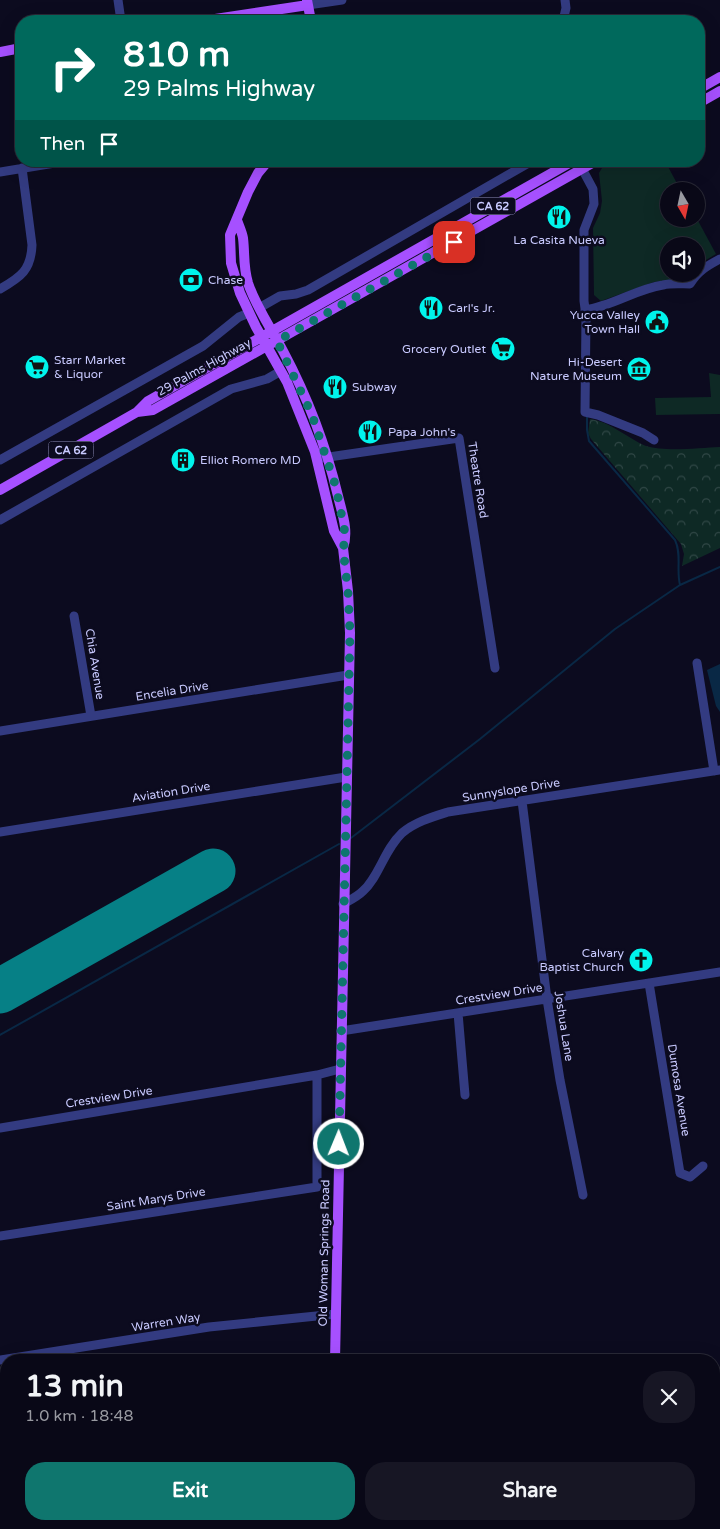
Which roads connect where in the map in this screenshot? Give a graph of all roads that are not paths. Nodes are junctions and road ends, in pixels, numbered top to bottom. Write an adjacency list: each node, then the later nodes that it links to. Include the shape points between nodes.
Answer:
1 (118, 0): 5 (street)
2 (342, 0): 4 (street)
3 (565, 0): 8 (street)
4 (308, 2): 6 (main road); 7 (main road)
5 (120, 15)
6 (235, 15)
7 (310, 15)
8 (564, 15)
9 (15, 49): 10 (main road)
10 (0, 52)
11 (720, 77): 12 (main road)
12 (705, 86)
13 (720, 91): 14 (main road)
14 (705, 100)
15 (28, 167): 21 (street)
16 (263, 167): 23 (main road, via 248,192)
17 (522, 167): 26 (street, via 308,290 280,296)
18 (562, 167): 29 (main road, 29 Palms Highway / CA 62)
19 (577, 167): 30 (main road, 29 Palms Highway / CA 62)
20 (581, 167): 27 (street, via 593,189 594,204 584,230)
21 (22, 168): 22 (street); 25 (street, via 32,257 28,268)
22 (0, 172)
23 (238, 220): 26 (main road, via 243,237 244,269); 28 (main road, via 230,235 231,263)
24 (720, 259): 27 (street, via 701,270 690,284 663,285 612,304)
25 (0, 289)
26 (259, 308): 29 (main road)
27 (585, 310): 33 (street, via 585,412)
28 (249, 313): 29 (main road); 36 (street, via 203,346)
29 (266, 333): 30 (main road, Old Woman Springs Road); 32 (main road, 29 Palms Highway / CA 62, via 148,400)
30 (272, 343): 31 (main road, Old Woman Springs Road); 32 (main road, 29 Palms Highway / CA 62, via 153,410); 34 (main road, Old Woman Springs Road, via 310,408)
31 (282, 371): 35 (main road, Old Woman Springs Road); 38 (street, via 267,379 231,389)
32 (137, 412): 37 (main road, 29 Palms Highway / CA 62)
33 (654, 440)
34 (328, 458): 35 (street, Theatre Road); 39 (main road, Old Woman Springs Road, via 343,516 346,538); 42 (street, Theatre Road, via 459,438)
35 (317, 459): 39 (main road, Old Woman Springs Road, via 334,531)
36 (0, 460)
37 (0, 490)
38 (0, 520)
39 (343, 548): 43 (main road, Old Woman Springs Road, via 350,633)
40 (74, 616): 44 (street, Chia Avenue)
41 (697, 663): 46 (street)
42 (495, 668)
43 (348, 675): 44 (street, Encelia Drive); 47 (main road, Old Woman Springs Road)
44 (91, 716): 45 (street, Encelia Drive)
45 (0, 732)
46 (717, 770): 48 (street, Sunnyslope Drive)
47 (346, 777): 49 (street, Aviation Drive); 50 (main road, Old Woman Springs Road)
48 (522, 801): 50 (street, Sunnyslope Drive, via 448,812 412,826 389,849 364,890); 53 (street, Joshua Lane)
49 (0, 832)
50 (343, 904): 55 (main road, Old Woman Springs Road)
51 (720, 972): 52 (street, Crestview Drive)
52 (648, 983): 53 (street, Crestview Drive); 60 (street, Dumosa Avenue, via 680,1173 690,1177)
53 (547, 999): 54 (street, Crestview Drive); 61 (street, Joshua Lane)
54 (458, 1013): 55 (street, Crestview Drive); 58 (street)
55 (341, 1031): 56 (main road, Old Woman Springs Road)
56 (340, 1069): 57 (street, Crestview Drive); 63 (main road, Old Woman Springs Road)
57 (317, 1074): 59 (street, Crestview Drive); 62 (street, Saint Marys Drive, via 317,1187)
58 (465, 1094)
59 (0, 1128)
60 (703, 1166)
61 (583, 1195)
62 (0, 1236)
63 (336, 1314): 64 (street, Warren Way, via 209,1327); 65 (main road, Old Woman Springs Road)
64 (38, 1354)
65 (335, 1354)

